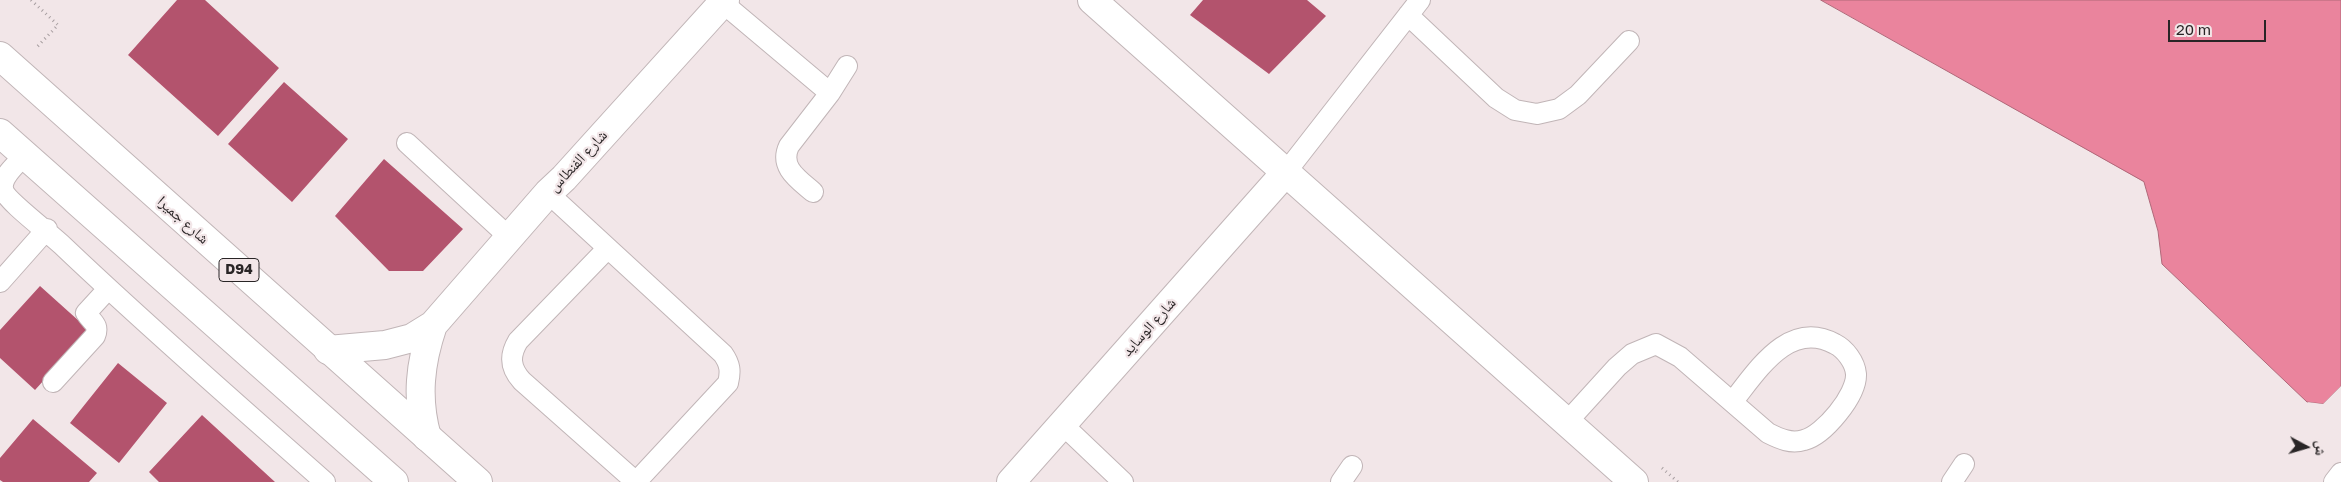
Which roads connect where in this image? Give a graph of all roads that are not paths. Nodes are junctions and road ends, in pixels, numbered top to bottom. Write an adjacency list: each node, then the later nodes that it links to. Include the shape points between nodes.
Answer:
1 (1092, 0): 11 (street)
2 (724, 2): 7 (lane); 13 (street, شارع الفنطاس)
3 (1414, 8): 4 (lane, via 1496,98 1515,110 1537,114 1559,109 1578,95); 11 (lane)
4 (1629, 41)
5 (8, 63): 20 (street, شارع جميرا / D94)
6 (847, 66): 7 (lane)
7 (830, 93): 12 (lane, via 785,154 790,172)
8 (0, 133): 10 (street)
9 (407, 142): 15 (lane)
10 (25, 155): 14 (lane, via 8,174 3,190 8,199); 29 (street)
11 (1286, 172): 23 (street); 24 (street, شارع الوسايد)
12 (813, 192)
13 (548, 193): 15 (street, شارع الفنطاس); 16 (lane)
14 (47, 229): 17 (lane); 18 (lane)
15 (509, 237): 19 (street, شارع الفنطاس)
16 (607, 249): 31 (lane, via 723,354 731,373 728,383); 31 (lane, via 518,341 511,356 515,373)
17 (0, 282)
18 (108, 289): 21 (lane, via 86,313 96,324 95,336); 28 (lane)
19 (433, 325): 20 (street, شارع الفنطاس, via 412,338 385,345); 25 (street, شارع الفنطاس, via 420,381 422,419)
20 (328, 350): 25 (street, شارع جميرا / D94)
21 (53, 382)
22 (1733, 400): 22 (lane, via 1768,433 1792,442 1804,440 1816,435 1846,402 1854,389 1856,373 1850,358 1840,347 1826,339 1796,338 1768,358); 23 (lane, via 1680,358 1656,344 1632,354 1617,367)
23 (1567, 422): 34 (street)
24 (1062, 424): 32 (street, شارع الوسايد); 33 (lane)
25 (427, 437): 30 (street, شارع جميرا / D94)
26 (1964, 464): 35 (lane)
27 (2341, 473): 36 (lane)
28 (325, 482)
29 (394, 482)
30 (478, 482)
31 (636, 482)
32 (1011, 482)
33 (1123, 482)
34 (1634, 482)
35 (1952, 482)
36 (2334, 482)

